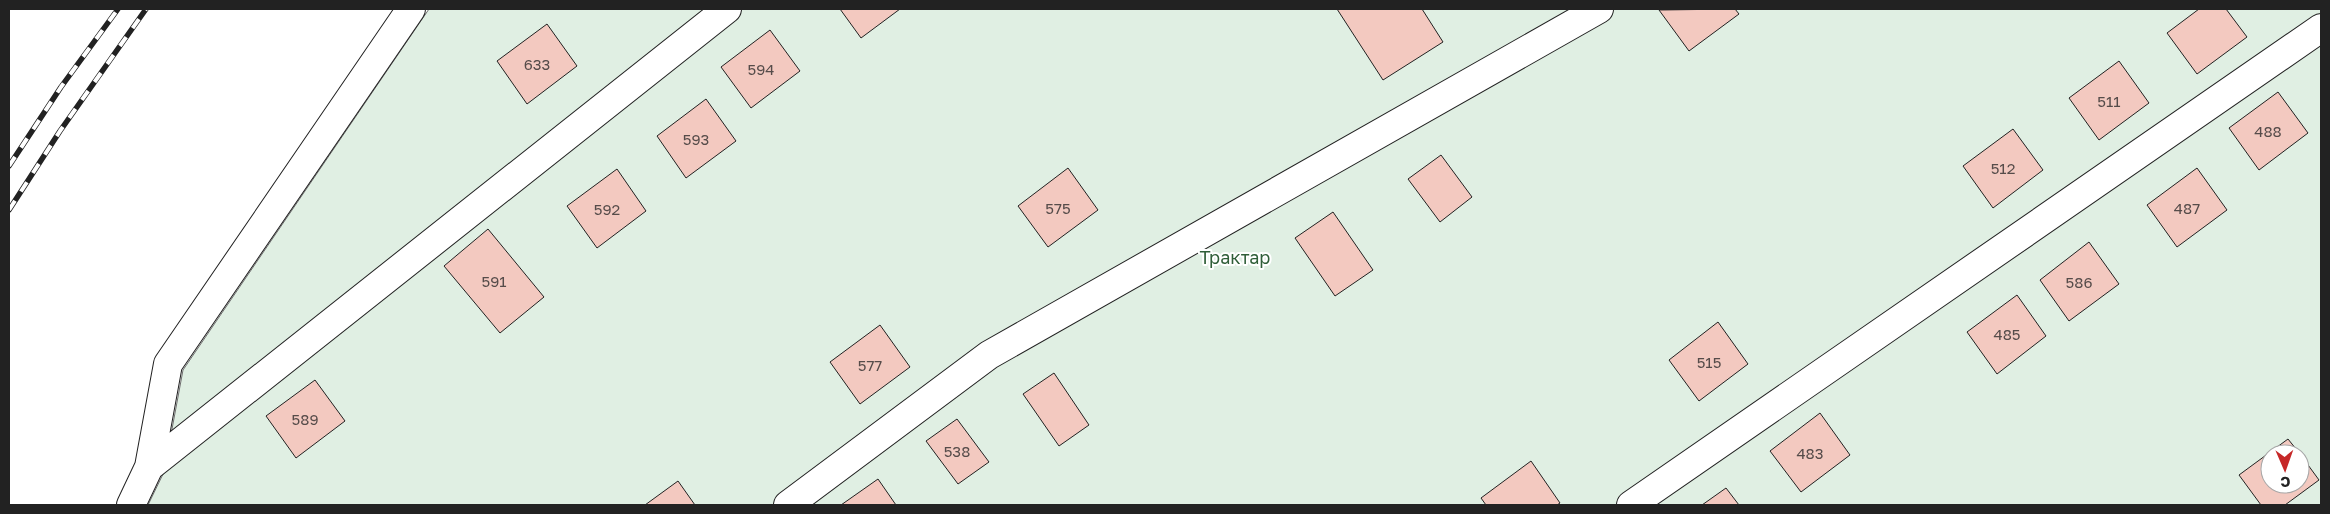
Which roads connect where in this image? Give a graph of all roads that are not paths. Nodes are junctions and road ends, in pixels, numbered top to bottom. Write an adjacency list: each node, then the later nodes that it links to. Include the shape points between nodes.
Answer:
1 (411, 9): 5 (street, via 168,364)
2 (727, 9): 5 (street)
3 (1598, 9): 7 (street, via 989,355)
4 (2321, 28): 8 (street)
5 (149, 467): 6 (street)
6 (131, 505)
7 (788, 505)
8 (1631, 505)

